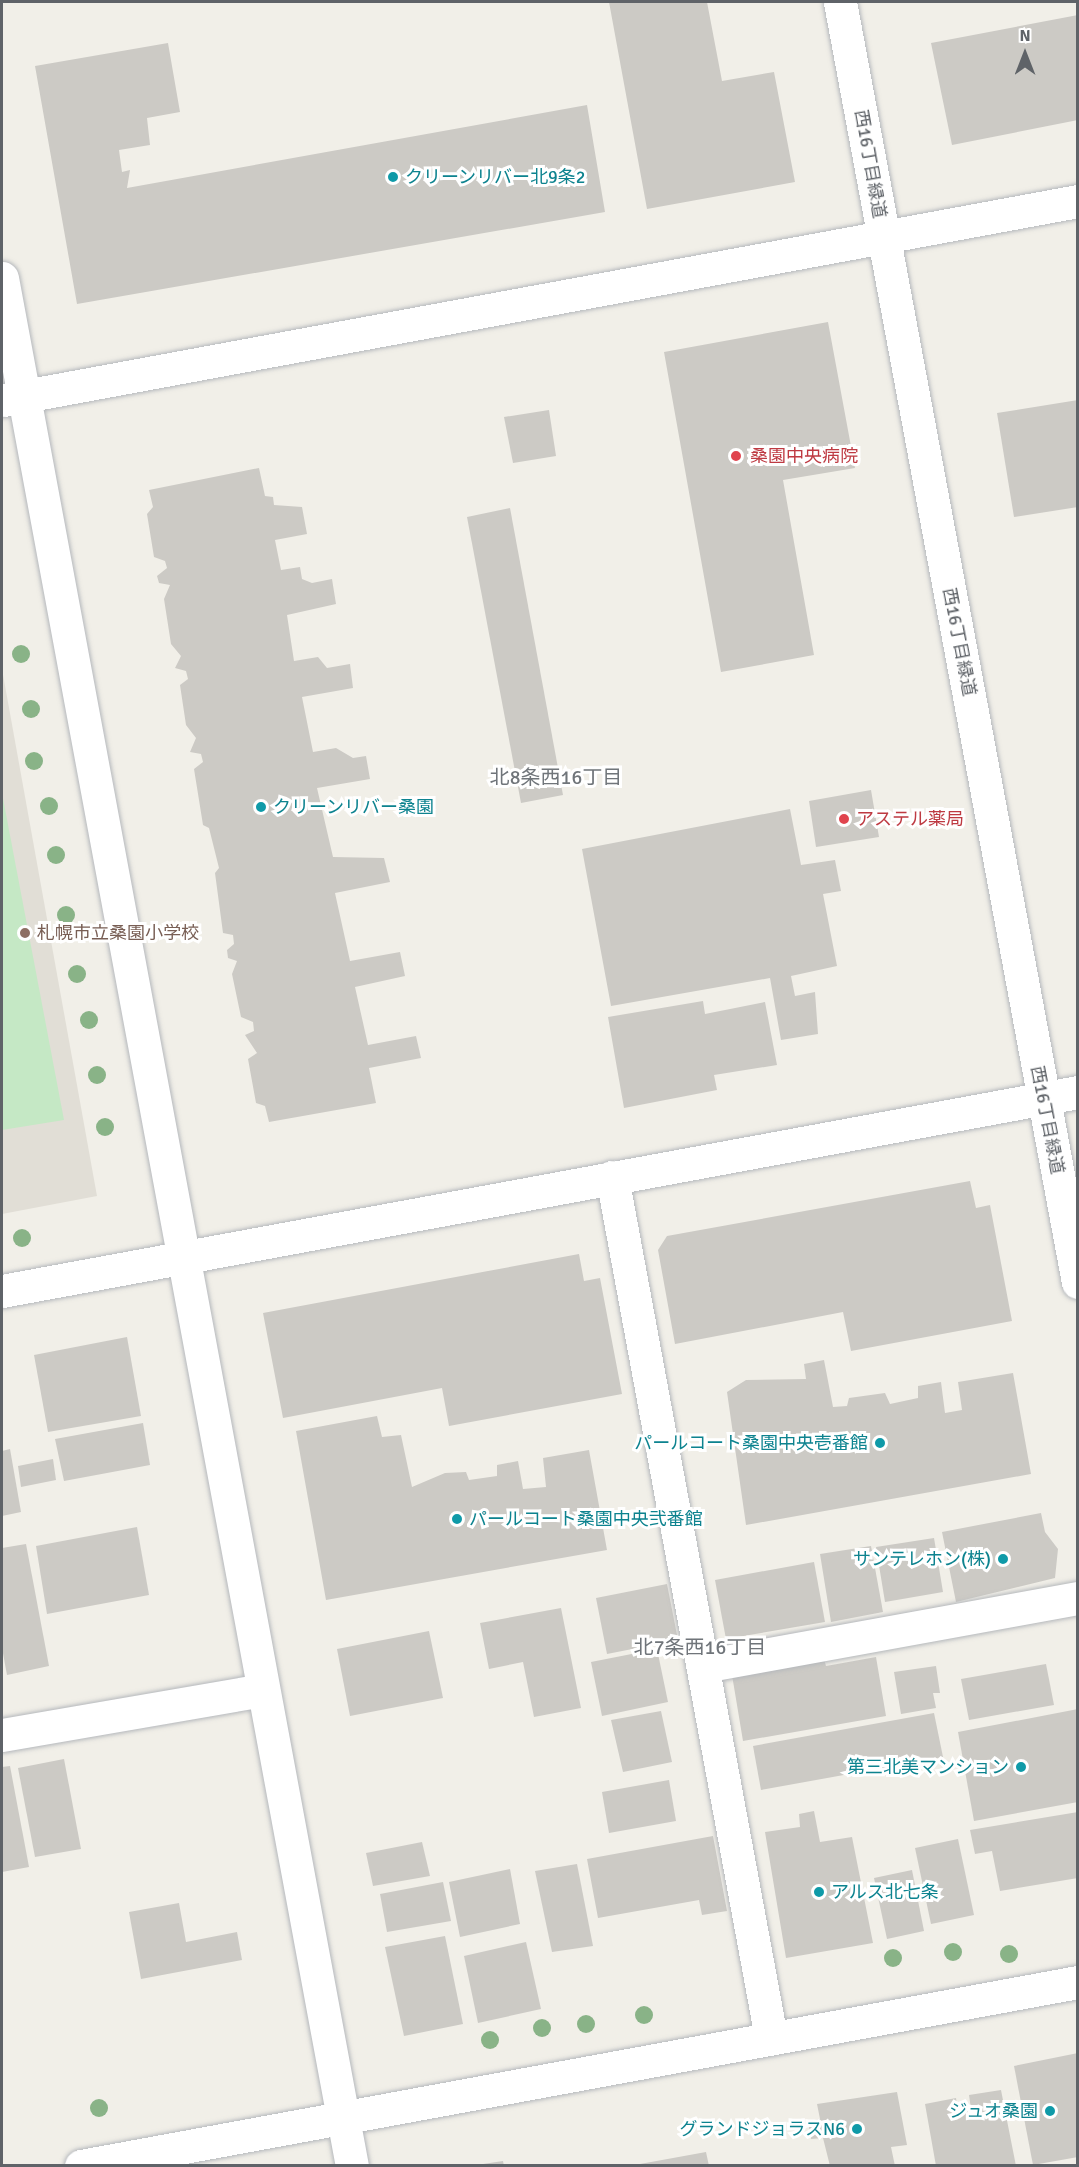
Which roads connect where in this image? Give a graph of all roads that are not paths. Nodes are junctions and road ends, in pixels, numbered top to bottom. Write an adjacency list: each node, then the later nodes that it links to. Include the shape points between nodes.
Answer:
1 (840, 2): 3 (street, 西16丁目緑道)
2 (1077, 201): 3 (street)
3 (884, 237): 5 (street); 7 (street, 西16丁目緑道)
4 (2, 278): 5 (street)
5 (12, 398): 9 (street)
6 (1077, 1092): 7 (street)
7 (1043, 1099): 8 (street); 10 (street, 西16丁目緑道)
8 (612, 1177): 9 (street); 13 (street)
9 (183, 1259): 11 (street); 14 (street)
10 (1077, 1282)
11 (2, 1291)
12 (1077, 1598): 13 (street)
13 (703, 1665): 17 (street)
14 (263, 1690): 15 (street); 18 (street)
15 (2, 1735)
16 (1077, 1982): 17 (street)
17 (771, 2037): 18 (street)
18 (343, 2116): 19 (street); 20 (street)
19 (81, 2166)
20 (352, 2166)

